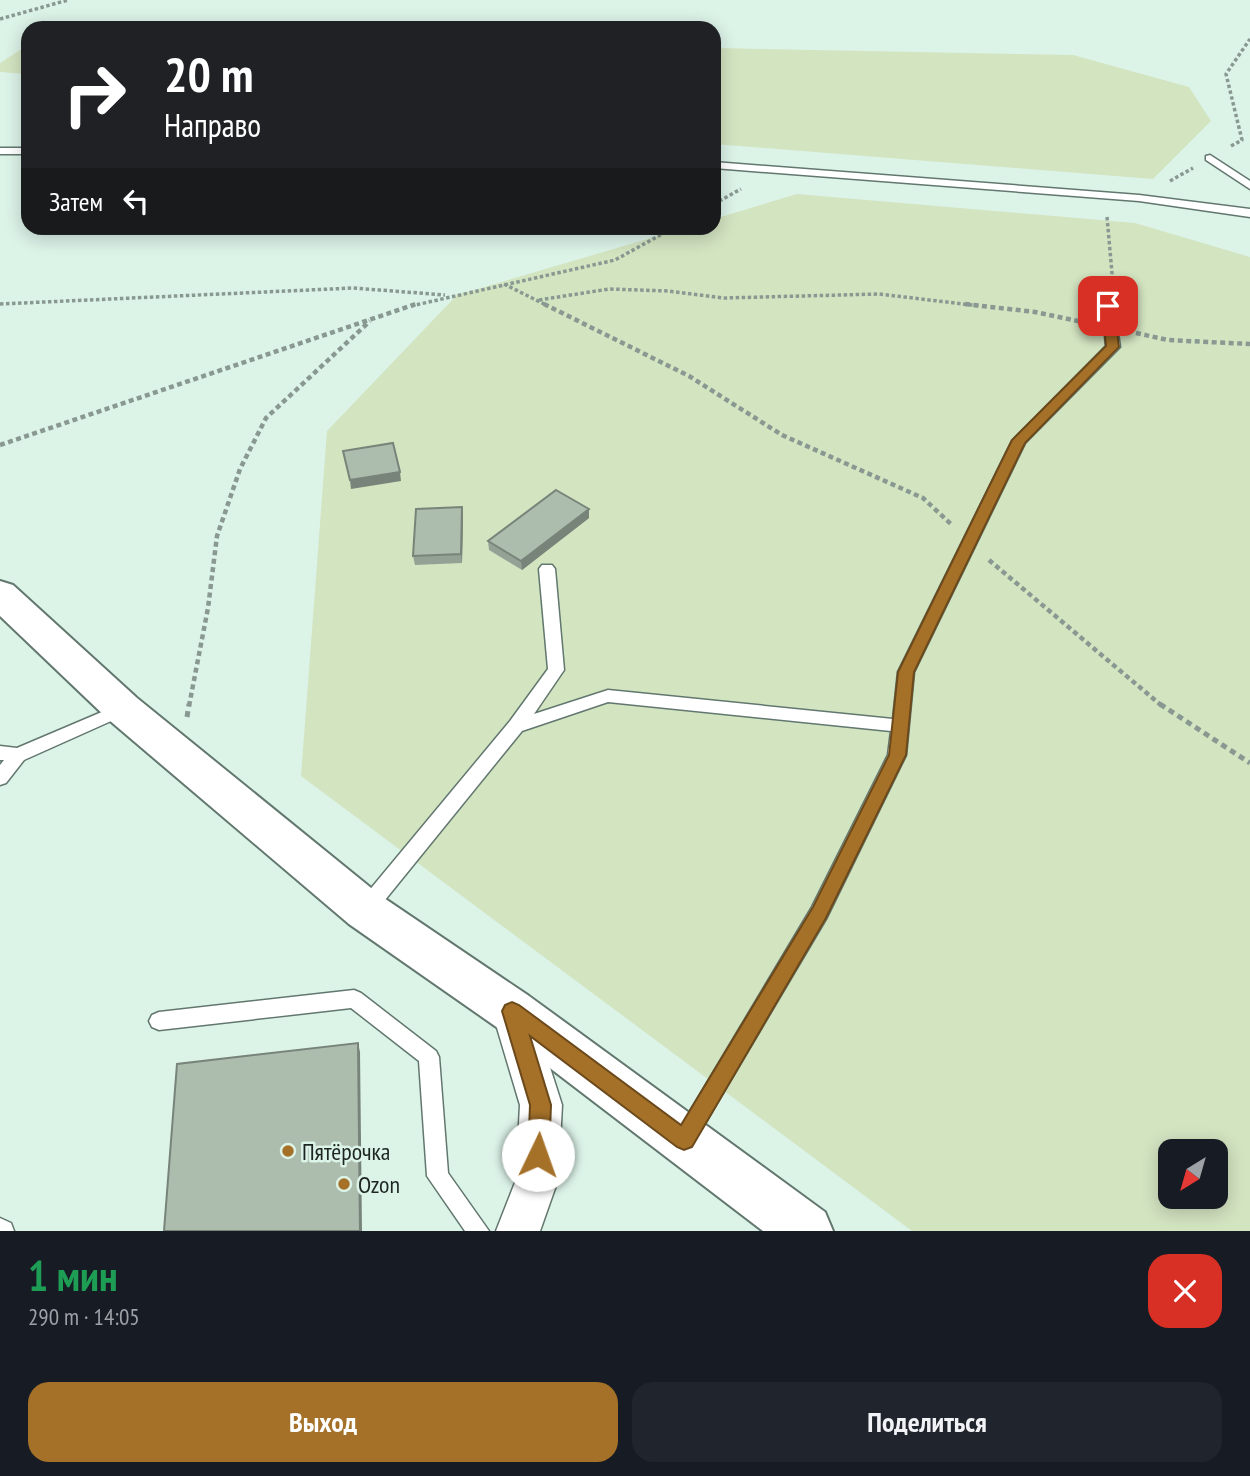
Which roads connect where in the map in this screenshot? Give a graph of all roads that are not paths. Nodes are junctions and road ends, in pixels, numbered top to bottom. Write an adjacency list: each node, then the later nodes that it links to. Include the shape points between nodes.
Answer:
1 (0, 151): 2 (lane)
2 (21, 151)
3 (1210, 158): 5 (lane)
4 (721, 166): 6 (lane, via 1139,198)
5 (1250, 186)
6 (1250, 213)
7 (1108, 306): 12 (lane, via 1113,347 1019,440 906,672)
8 (547, 569): 11 (lane, via 556,670)
9 (0, 594): 10 (street)
10 (123, 709): 13 (lane); 15 (street)
11 (516, 726): 12 (lane, via 608,696); 15 (lane)
12 (900, 726): 18 (lane, via 897,755 819,913)
13 (9, 754): 14 (lane)
14 (0, 778)
15 (365, 910): 16 (street)
16 (512, 1011): 18 (street); 20 (street, via 541,1105 537,1180)
17 (159, 1021): 19 (lane, via 354,999 429,1057 438,1176)
18 (684, 1140): 21 (street)
19 (478, 1231)
20 (518, 1231)
21 (806, 1231)

